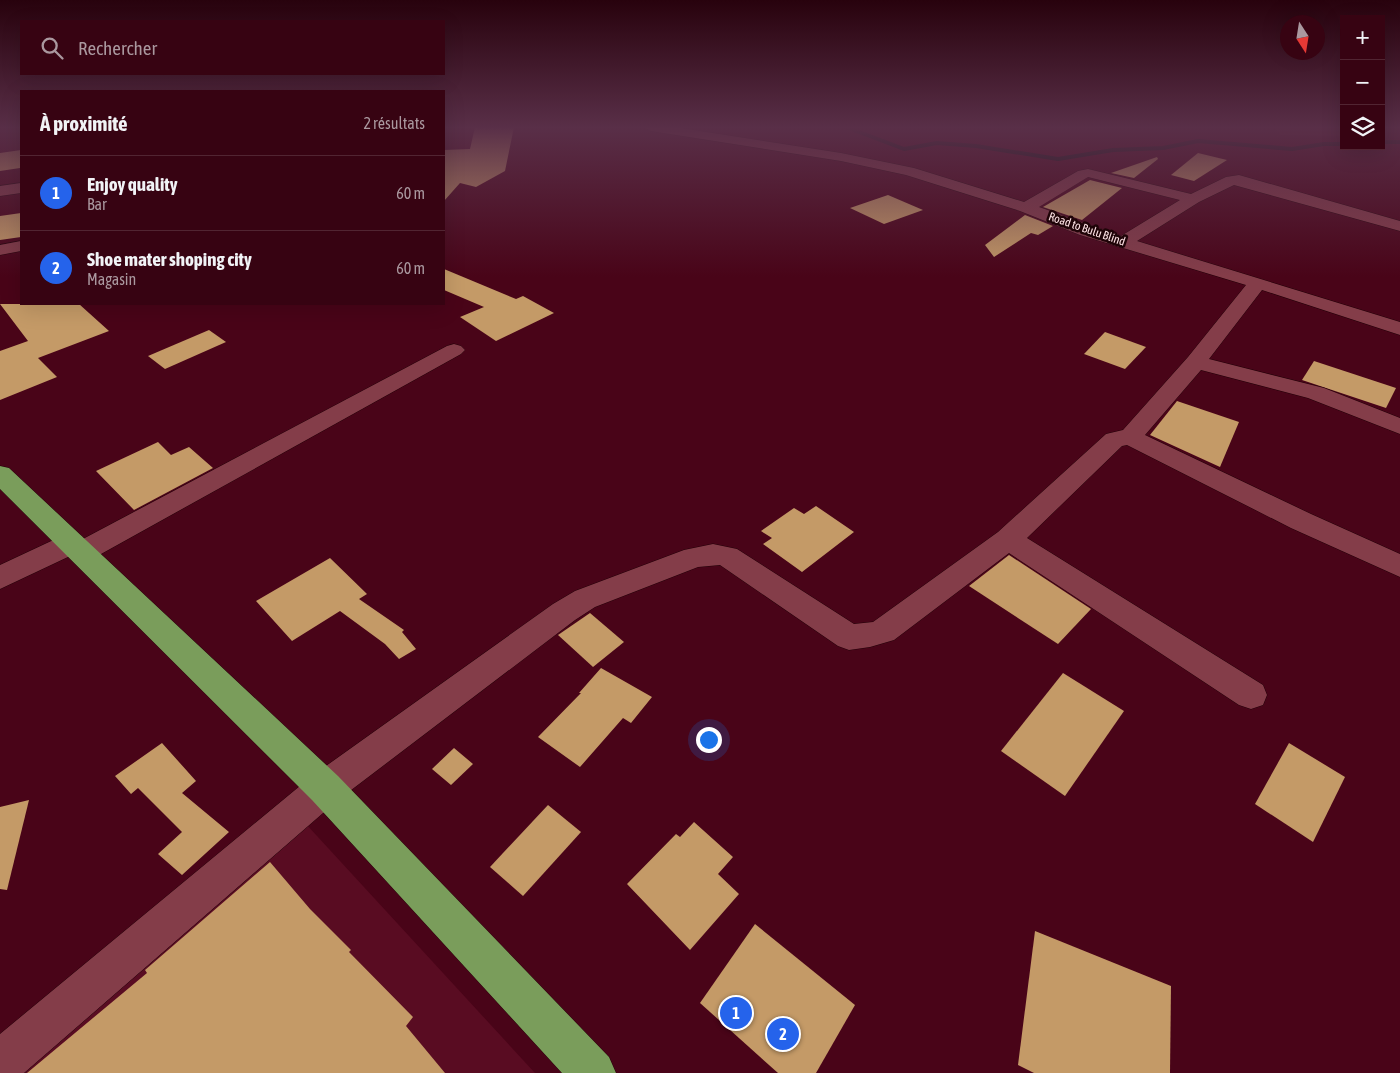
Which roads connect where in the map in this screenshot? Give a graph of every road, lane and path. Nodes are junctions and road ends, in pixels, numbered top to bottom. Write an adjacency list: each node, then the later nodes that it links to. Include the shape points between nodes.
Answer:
1 (928, 177): 7 (street, Road to Bulu Blind)
2 (1078, 177): 7 (street)
3 (1104, 177): 6 (street)
4 (20, 188): 5 (street)
5 (0, 190)
6 (1193, 199): 8 (street, via 1231,180 1239,180); 9 (street)
7 (1026, 208): 9 (street, Road to Bulu Blind)
8 (1400, 226)
9 (1124, 242): 12 (street, Road to Bulu Blind)
10 (20, 246): 11 (street)
11 (0, 250)
12 (1258, 283): 13 (street, Road to Bulu Blind); 15 (street)
13 (1400, 329)
14 (454, 350): 20 (street)
15 (1196, 362): 16 (street, via 1316,393); 17 (street)
16 (1400, 427)
17 (1130, 438): 19 (street, via 1115,439); 21 (street)
18 (0, 474): 20 (highway)
19 (1008, 539): 23 (street); 24 (street, via 883,631 850,637 727,556 694,557 585,599)
20 (77, 548): 22 (street); 24 (highway)
21 (1400, 566)
22 (0, 578)
23 (1251, 695)
24 (325, 788): 25 (street); 26 (highway)
25 (0, 1064)
26 (593, 1073)

